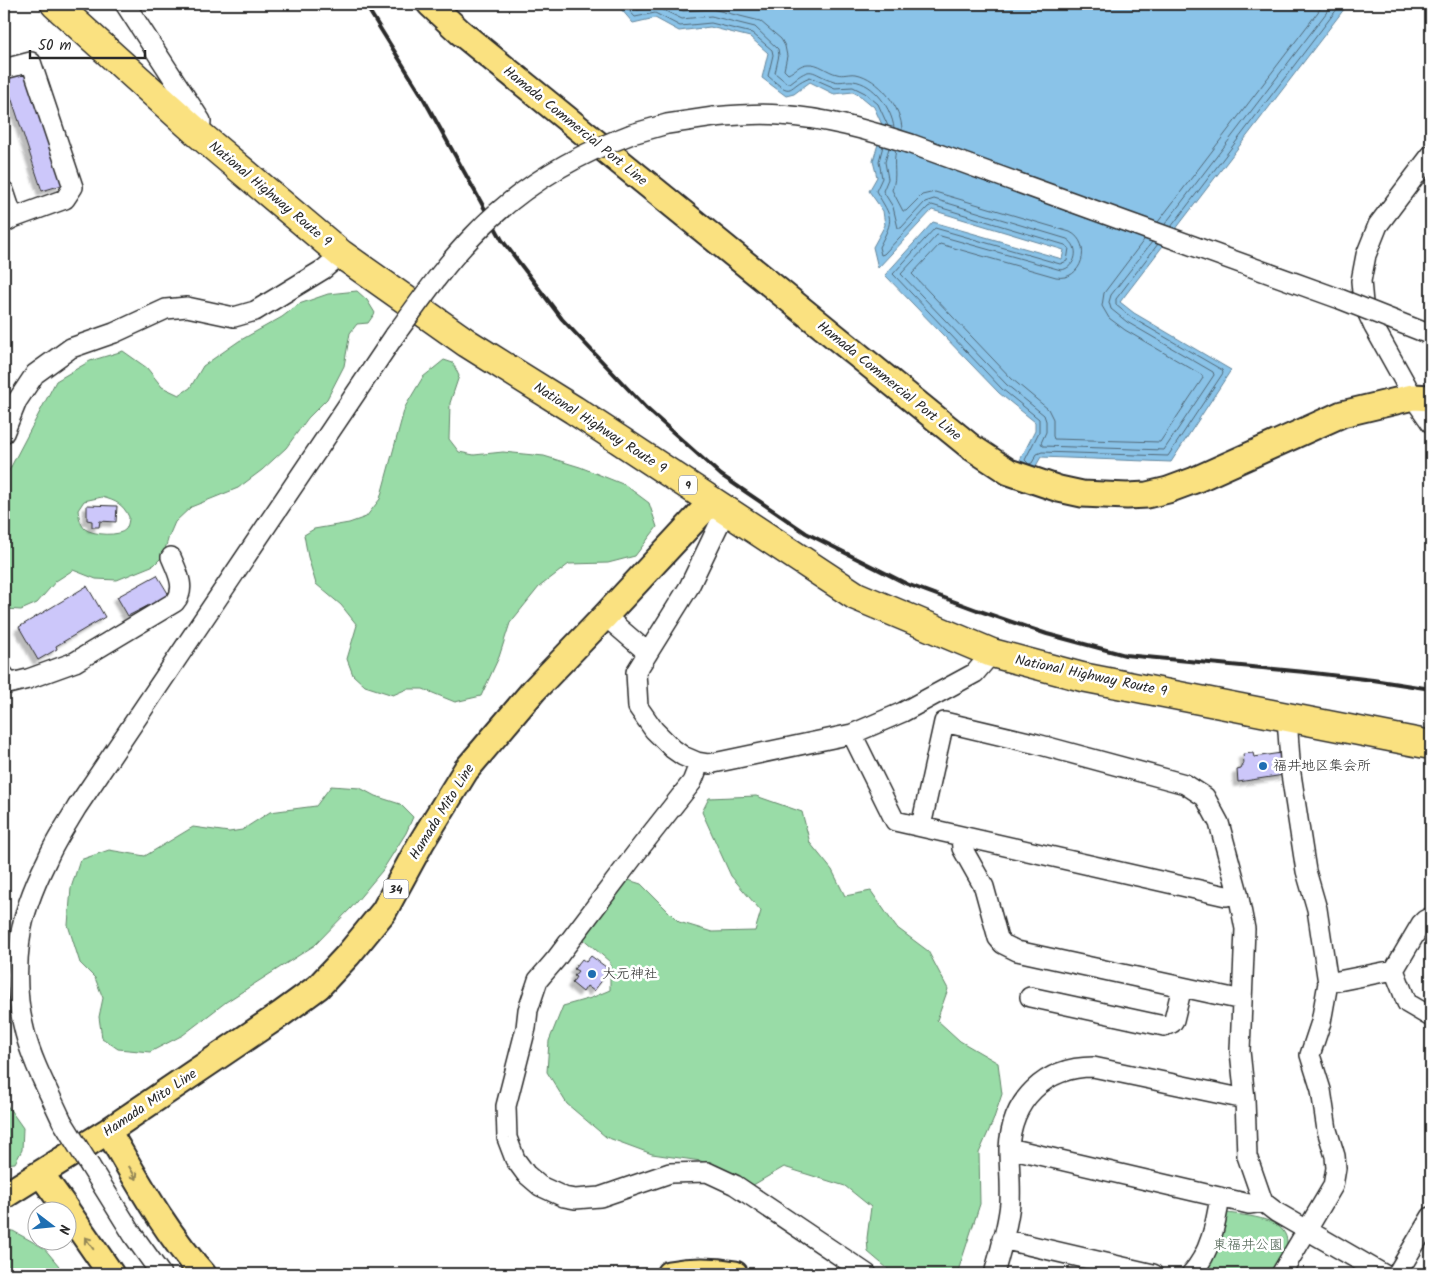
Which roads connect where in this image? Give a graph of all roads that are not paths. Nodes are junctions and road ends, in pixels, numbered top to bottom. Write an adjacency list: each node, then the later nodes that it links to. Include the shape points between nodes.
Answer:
1 (55, 4): 5 (highway, National Highway Route 9 / 9)
2 (125, 4): 5 (street, via 201,120)
3 (430, 4): 12 (main road, Hamada Commercial Port Line, via 468,39 800,310 971,447 1009,472 1082,494 1147,495 1195,480 1342,414)
4 (4, 69): 8 (street, via 32,62 73,187 65,199)
5 (200, 136): 9 (highway, National Highway Route 9 / 9)
6 (1431, 155): 12 (street, via 1378,225 1366,255 1361,280 1363,303 1374,327)
7 (4, 191): 8 (street)
8 (8, 221)
9 (341, 254): 11 (street, via 324,269 255,311 234,317 186,307 166,308 114,333 71,348 35,374); 15 (highway, National Highway Route 9 / 9, via 467,343)
10 (1429, 335): 49 (street, bridge, via 1340,299 876,133 798,116 714,117 667,124 632,134 609,142 551,172 513,199 446,266 395,335 82,798 47,860 28,908 20,938 18,979 25,1033 34,1058 62,1121)
11 (11, 398): 14 (street)
12 (1422, 398): 13 (street)
13 (1431, 423)
14 (4, 433)
15 (719, 505): 17 (main road, Hamada Mito Line / 34); 18 (street, via 689,587); 19 (highway, National Highway Route 9 / 9, via 856,596)
16 (171, 557): 20 (street, via 181,590 175,602 75,662 8,684)
17 (606, 616): 18 (street); 36 (main road, Hamada Mito Line / 34, via 534,690 466,770 384,910 318,987)
18 (648, 653): 24 (street, via 636,672 638,707 673,749)
19 (992, 654): 21 (highway, National Highway Route 9 / 9, via 1082,677); 22 (street, via 975,673 903,712)
20 (4, 675)
21 (1287, 718): 23 (highway, National Highway Route 9 / 9); 30 (street, via 1291,774 1306,871 1317,909)
22 (852, 734): 24 (street, via 710,764); 25 (street, via 895,821)
23 (1431, 745)
24 (697, 762): 52 (street, via 692,782 538,980 506,1106 506,1138 526,1174 540,1186 564,1198 600,1197 670,1173 707,1172 734,1185)
25 (921, 826): 26 (street); 27 (street, via 944,722 1185,784 1205,797 1219,823)
26 (961, 836): 27 (street, via 1226,896); 31 (street, via 962,848 984,888 998,938 1003,944 1017,951)
27 (1238, 893): 33 (street, via 1244,929)
28 (1431, 918): 29 (street, via 1421,924)
29 (1394, 970): 30 (street); 34 (street, via 1407,1003)
30 (1328, 983): 45 (street, via 1321,1022 1310,1055 1321,1090 1335,1156 1336,1177)
31 (1182, 987): 32 (street, via 1174,1020 1164,1026); 33 (street)
32 (1030, 997)
33 (1242, 1000): 35 (street, via 1240,1052)
34 (1431, 1017)
35 (1245, 1099): 37 (street, via 1093,1067 1069,1069 1044,1081 1024,1101 1016,1116); 42 (street, via 1247,1156)
36 (108, 1131): 38 (main road, Hamada Mito Line / 34); 50 (main road, one-way to 50, via 163,1224)
37 (1009, 1148): 40 (street); 46 (street, via 1010,1203)
38 (41, 1174): 39 (main road, Hamada Mito Line / 34); 41 (main road)
39 (4, 1196)
40 (1220, 1197): 42 (street, via 1249,1204); 55 (street, via 1216,1222 1202,1264)
41 (59, 1200)
42 (1263, 1202): 45 (street)
43 (1431, 1219): 58 (street)
44 (78, 1227): 48 (main road, one-way to 44)
45 (1307, 1229): 56 (street); 57 (street)
46 (1002, 1239): 53 (street); 54 (street)
47 (676, 1273): 51 (main road, via 719,1271)
48 (111, 1274)
49 (161, 1274)
50 (202, 1274)
51 (735, 1274)
52 (867, 1274)
53 (994, 1274)
54 (1154, 1274)
55 (1192, 1274)
56 (1281, 1274)
57 (1383, 1274)
58 (1397, 1274)

